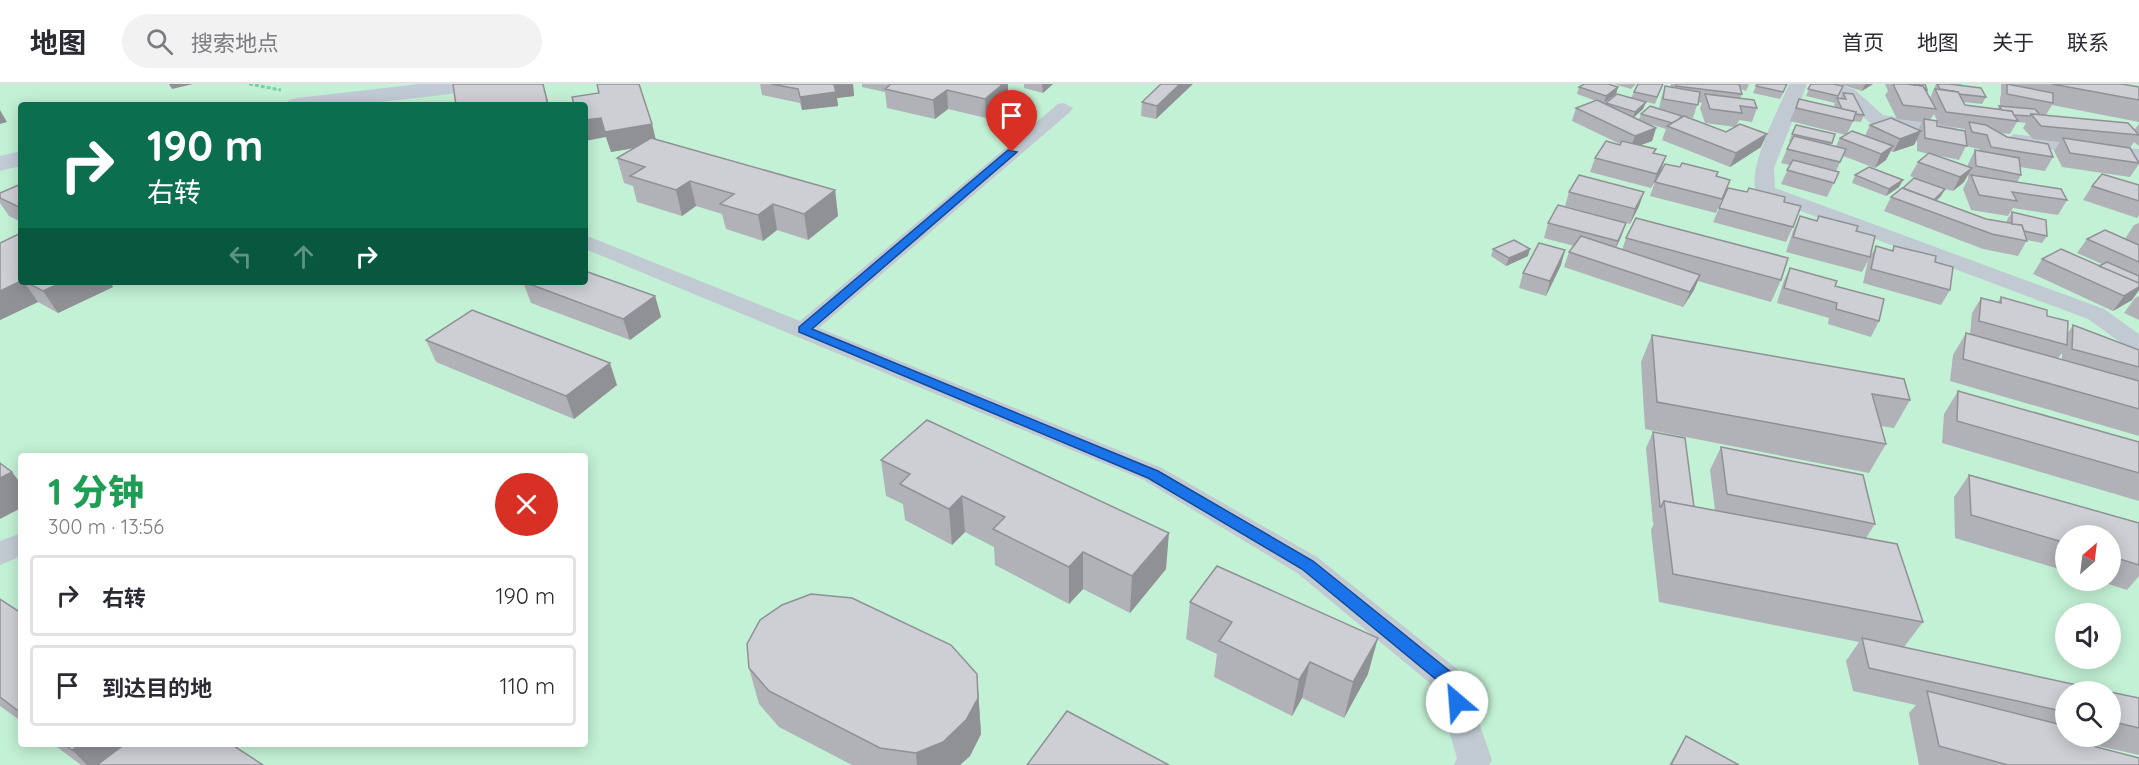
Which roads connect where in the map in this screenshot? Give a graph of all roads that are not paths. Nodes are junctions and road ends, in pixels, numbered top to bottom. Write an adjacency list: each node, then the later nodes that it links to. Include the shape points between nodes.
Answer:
1 (476, 84): 4 (street)
2 (1798, 84): 13 (street, via 1764,168 1764,190 2096,314)
3 (1823, 84): 6 (street, via 1850,94 1877,120)
4 (323, 102)
5 (1064, 108): 12 (street)
6 (1974, 135)
7 (1995, 138): 8 (street)
8 (2139, 155)
9 (18, 159): 10 (street)
10 (0, 164)
11 (588, 242): 12 (street)
12 (803, 330): 16 (street, via 1153,474 1307,565 1451,682 1475,760)
13 (2139, 345)
14 (18, 545): 15 (street)
15 (0, 554)
16 (1471, 765)

